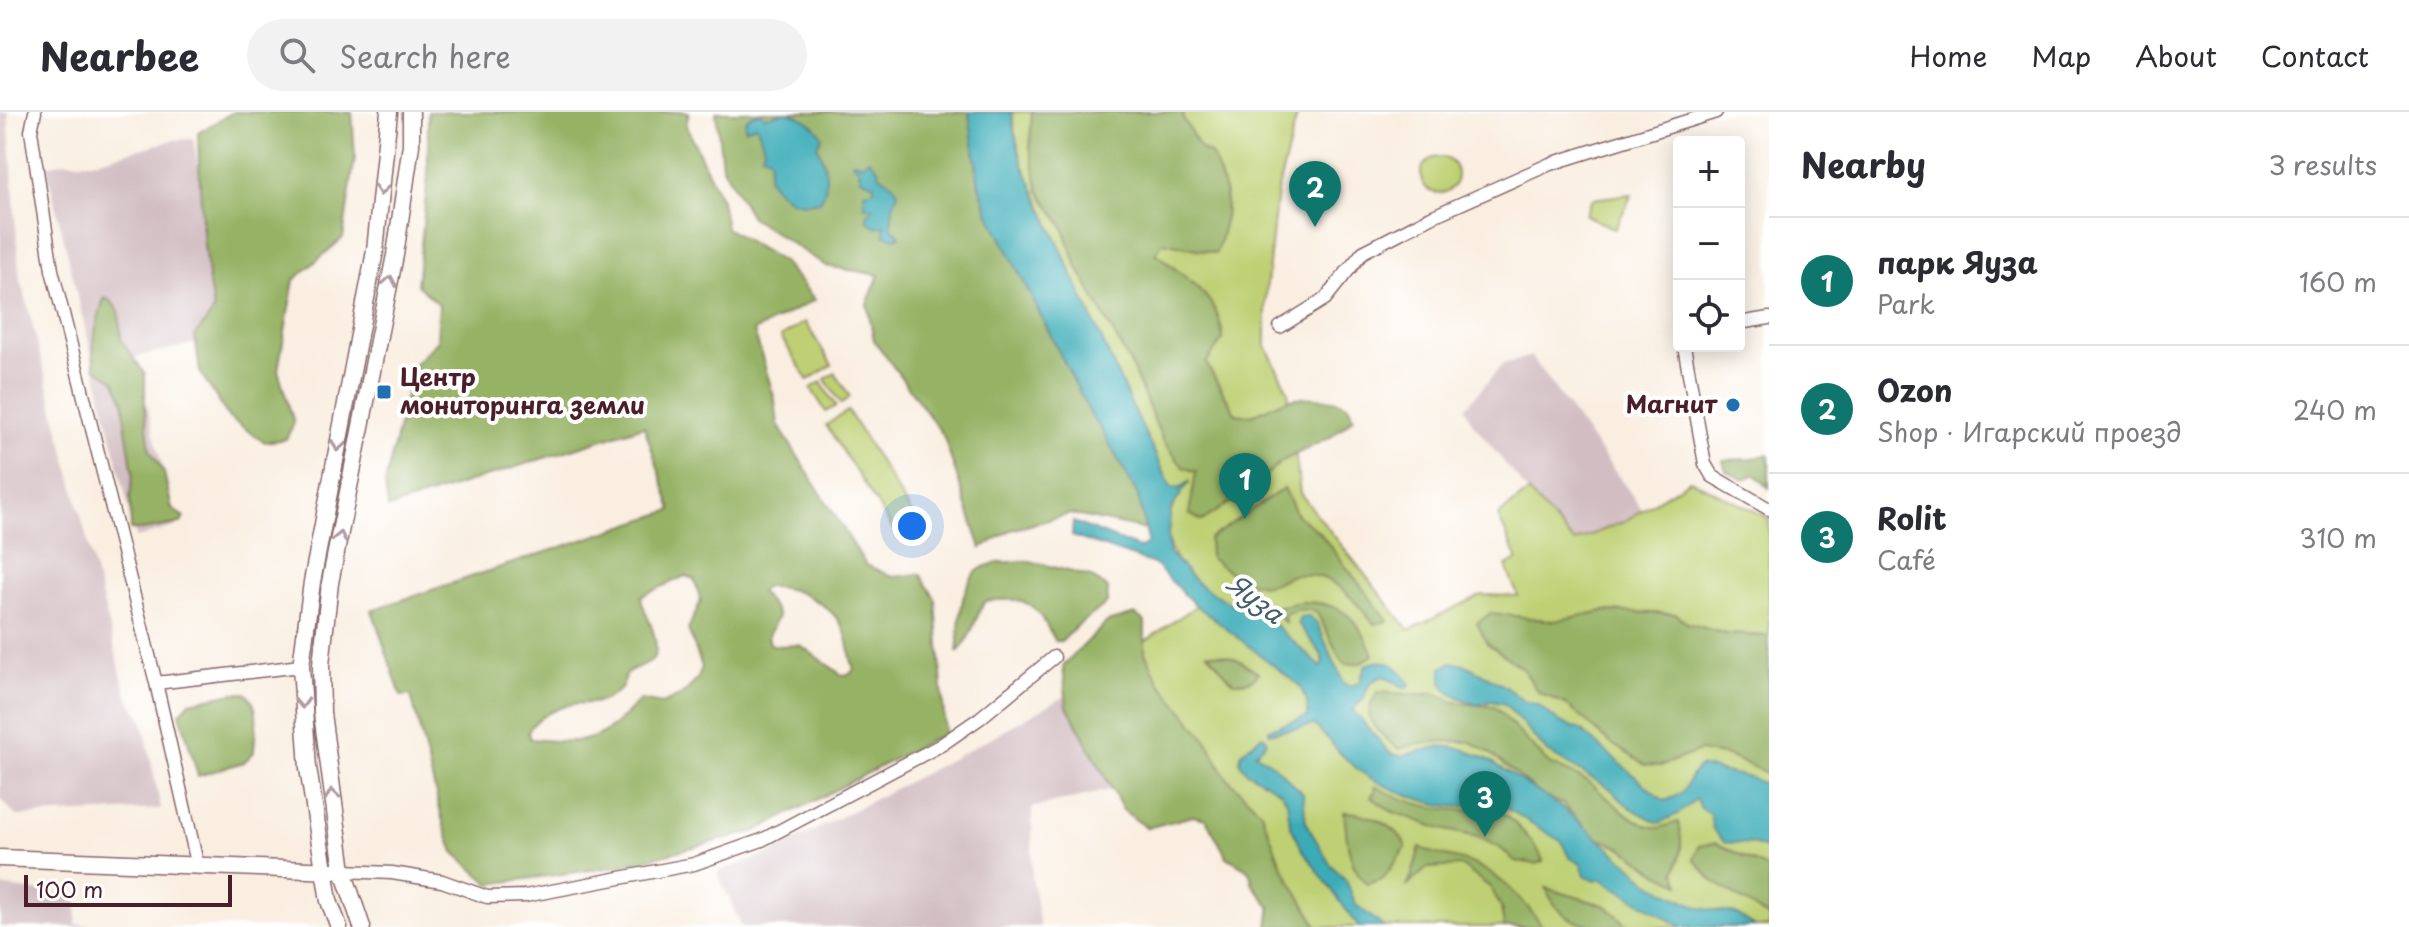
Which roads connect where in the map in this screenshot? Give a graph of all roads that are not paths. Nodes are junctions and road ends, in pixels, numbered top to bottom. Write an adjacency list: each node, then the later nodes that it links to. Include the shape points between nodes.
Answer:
1 (35, 112): 12 (street, via 31,131 52,270)
2 (389, 112): 11 (main road, one-way to 11, via 375,251)
3 (411, 112): 16 (main road, one-way to 3, via 322,713 321,665 330,583 395,255)
4 (1716, 112): 7 (street, via 1550,164 1431,217 1363,252 1325,299)
5 (1769, 318): 6 (street)
6 (1745, 322)
7 (1280, 327)
8 (1685, 352): 9 (street, via 1705,464 1712,476)
9 (1769, 509)
10 (1054, 657): 16 (street, via 941,745 762,840 694,864 500,897 442,881)
11 (301, 666): 12 (street); 15 (main road, one-way to 15, via 308,768)
12 (156, 683): 14 (street)
13 (0, 858): 14 (main road)
14 (198, 867): 15 (main road)
15 (324, 871): 16 (main road); 17 (main road)
16 (343, 871): 20 (main road)
17 (329, 901): 18 (street); 19 (main road)
18 (328, 927)
19 (339, 927)
20 (362, 927)

